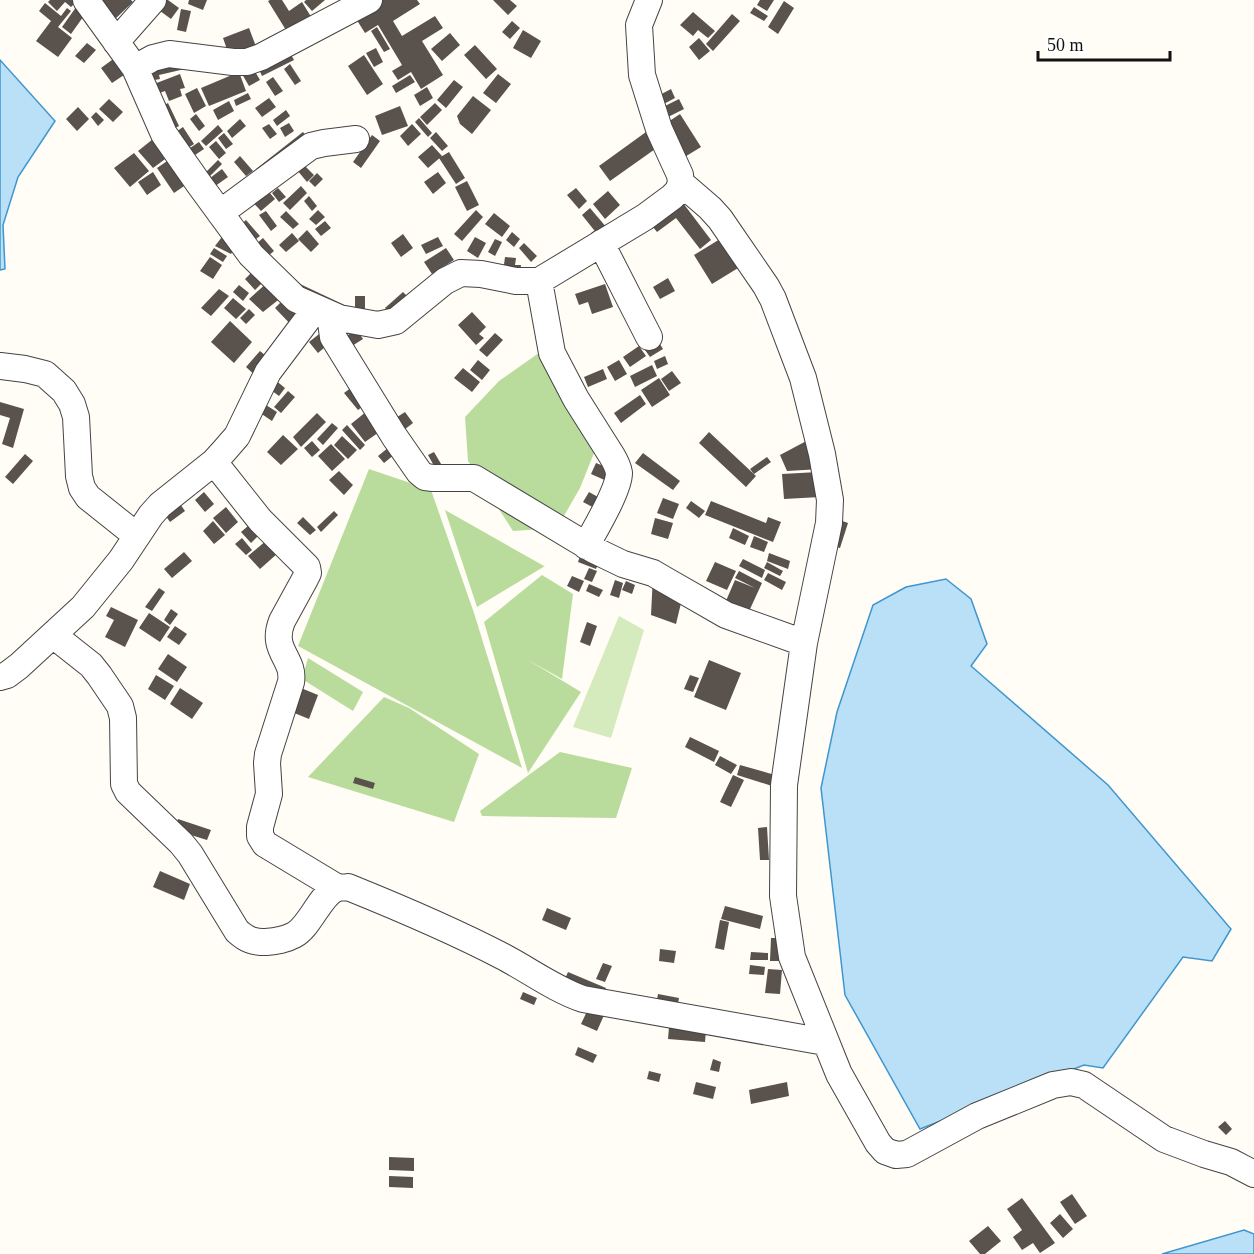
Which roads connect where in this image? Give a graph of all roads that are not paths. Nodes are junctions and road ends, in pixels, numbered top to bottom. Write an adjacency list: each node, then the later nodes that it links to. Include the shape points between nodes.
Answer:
1 (86, 0): 5 (street)
2 (153, 0): 5 (street)
3 (369, 0): 6 (street, via 247,62 169,54)
4 (649, 0): 8 (street, via 639,25 642,75)
5 (116, 42): 6 (street)
6 (135, 68): 9 (street, via 164,134)
7 (356, 140): 9 (street, via 310,146)
8 (681, 183): 10 (street, via 672,197); 19 (street, via 720,219 766,286 808,394 831,511)
9 (220, 213): 12 (street, via 251,255 296,299)
10 (601, 243): 11 (street); 13 (street)
11 (539, 281): 12 (street, via 461,273 445,281 396,321 378,325); 17 (street, via 552,353 617,464 619,474)
12 (323, 311): 15 (street, via 268,372 237,436); 17 (street, via 333,337 419,472 433,478 474,478)
13 (649, 337)
14 (0, 366): 16 (street, via 45,374 64,391 76,417 82,488)
15 (214, 462): 16 (street, via 160,505); 21 (street, via 260,520 307,567 308,573 279,628 280,647 292,674 268,754 269,794 260,836 265,844)
16 (137, 536): 18 (street, via 83,607)
17 (586, 546): 19 (street, via 653,573 726,615)
18 (53, 635): 20 (street, via 20,666); 21 (street, via 91,665 120,706 124,784 128,792 190,854 245,939 280,941 295,935 329,893)
19 (804, 643): 22 (street, via 784,784 783,896 792,957)
20 (0, 677)
21 (338, 888): 22 (street, via 348,887 422,917 583,999)
22 (825, 1042): 23 (street, via 878,1143 896,1155 907,1154 988,1111 1053,1085 1071,1082 1084,1085 1164,1139)
23 (1254, 1174)

